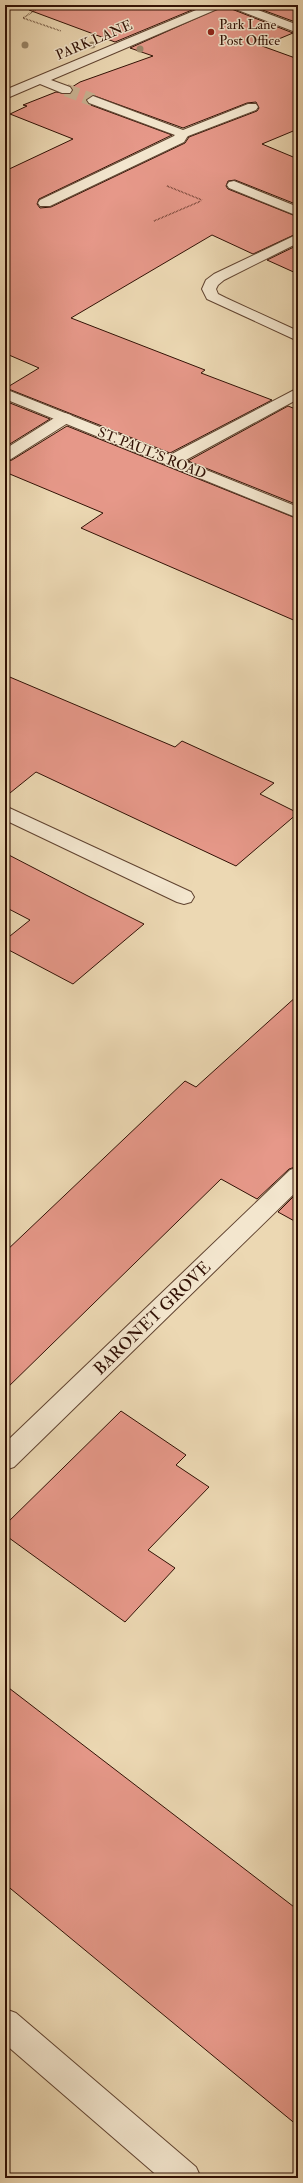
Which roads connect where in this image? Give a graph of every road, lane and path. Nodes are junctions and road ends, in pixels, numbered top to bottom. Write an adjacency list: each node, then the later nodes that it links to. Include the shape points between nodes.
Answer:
1 (44, 5): 5 (path, via 23,18)
2 (218, 5): 6 (street, PARK LANE)
3 (234, 5): 4 (street)
4 (298, 29)
5 (63, 32)
6 (40, 80): 7 (street); 8 (street, PARK LANE)
7 (66, 90)
8 (5, 95)
9 (92, 100): 11 (street)
10 (252, 107): 11 (street)
11 (182, 134): 13 (street, via 179,139)
12 (234, 185): 14 (street)
13 (45, 203)
14 (298, 212)
15 (298, 238): 16 (street, via 219,277 210,283 208,289 212,296 221,301)
16 (298, 337)
17 (298, 392): 21 (street)
18 (5, 394): 19 (street, ST. PAUL'S ROAD)
19 (65, 418): 20 (street); 21 (street, ST. PAUL'S ROAD)
20 (5, 456)
21 (172, 461): 22 (street, ST. PAUL'S ROAD)
22 (298, 513)
23 (5, 812): 24 (street)
24 (184, 897)
25 (298, 1176): 26 (street, BARONET GROVE)
26 (5, 1460)
27 (5, 2024): 28 (street)
28 (185, 2178)

